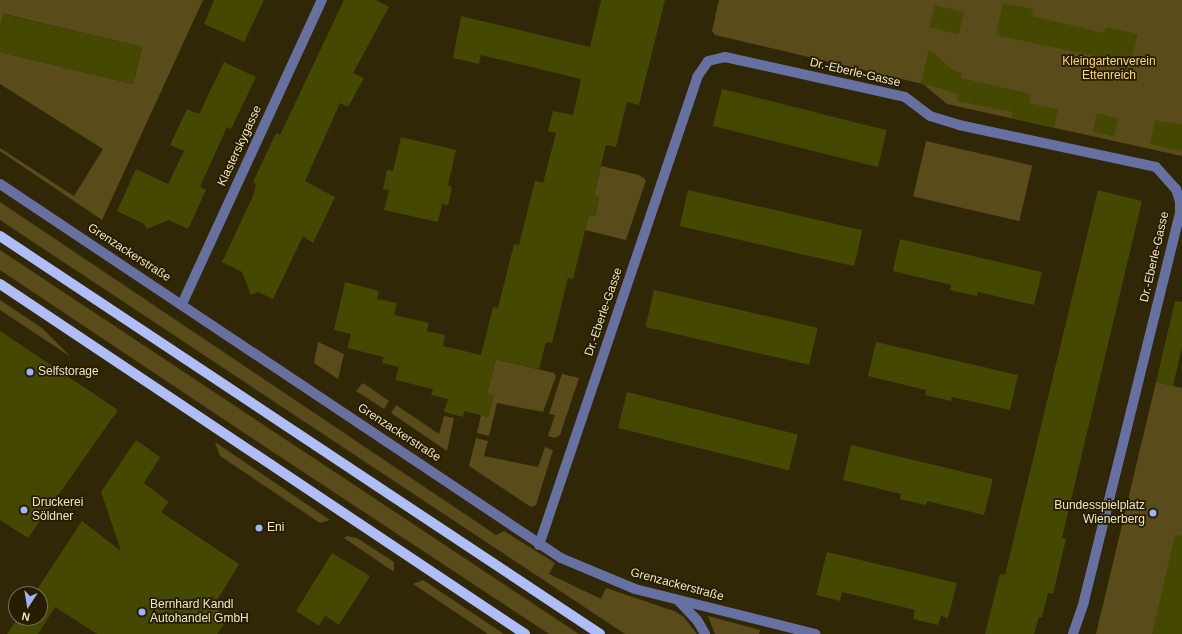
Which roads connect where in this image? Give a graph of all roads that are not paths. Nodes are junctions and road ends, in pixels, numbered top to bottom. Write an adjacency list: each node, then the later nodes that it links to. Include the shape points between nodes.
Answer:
1 (322, 0): 5 (street, Klasterskygasse)
2 (0, 184): 5 (street, Grenzackerstraße)
3 (0, 236): 9 (main road)
4 (0, 284): 8 (main road)
5 (182, 304): 6 (street, Grenzackerstraße, via 441,476)
6 (539, 545): 7 (street, Grenzackerstraße, via 595,574); 12 (street, Dr.-Eberle-Gasse, via 697,77 708,61 725,57 905,97 930,116 959,125 1156,166 1176,189 1180,213 1084,602)
7 (679, 601): 10 (street, via 697,620); 11 (street, Grenzackerstraße)
8 (525, 634)
9 (600, 634)
10 (704, 634)
11 (815, 634)
12 (1073, 634)

